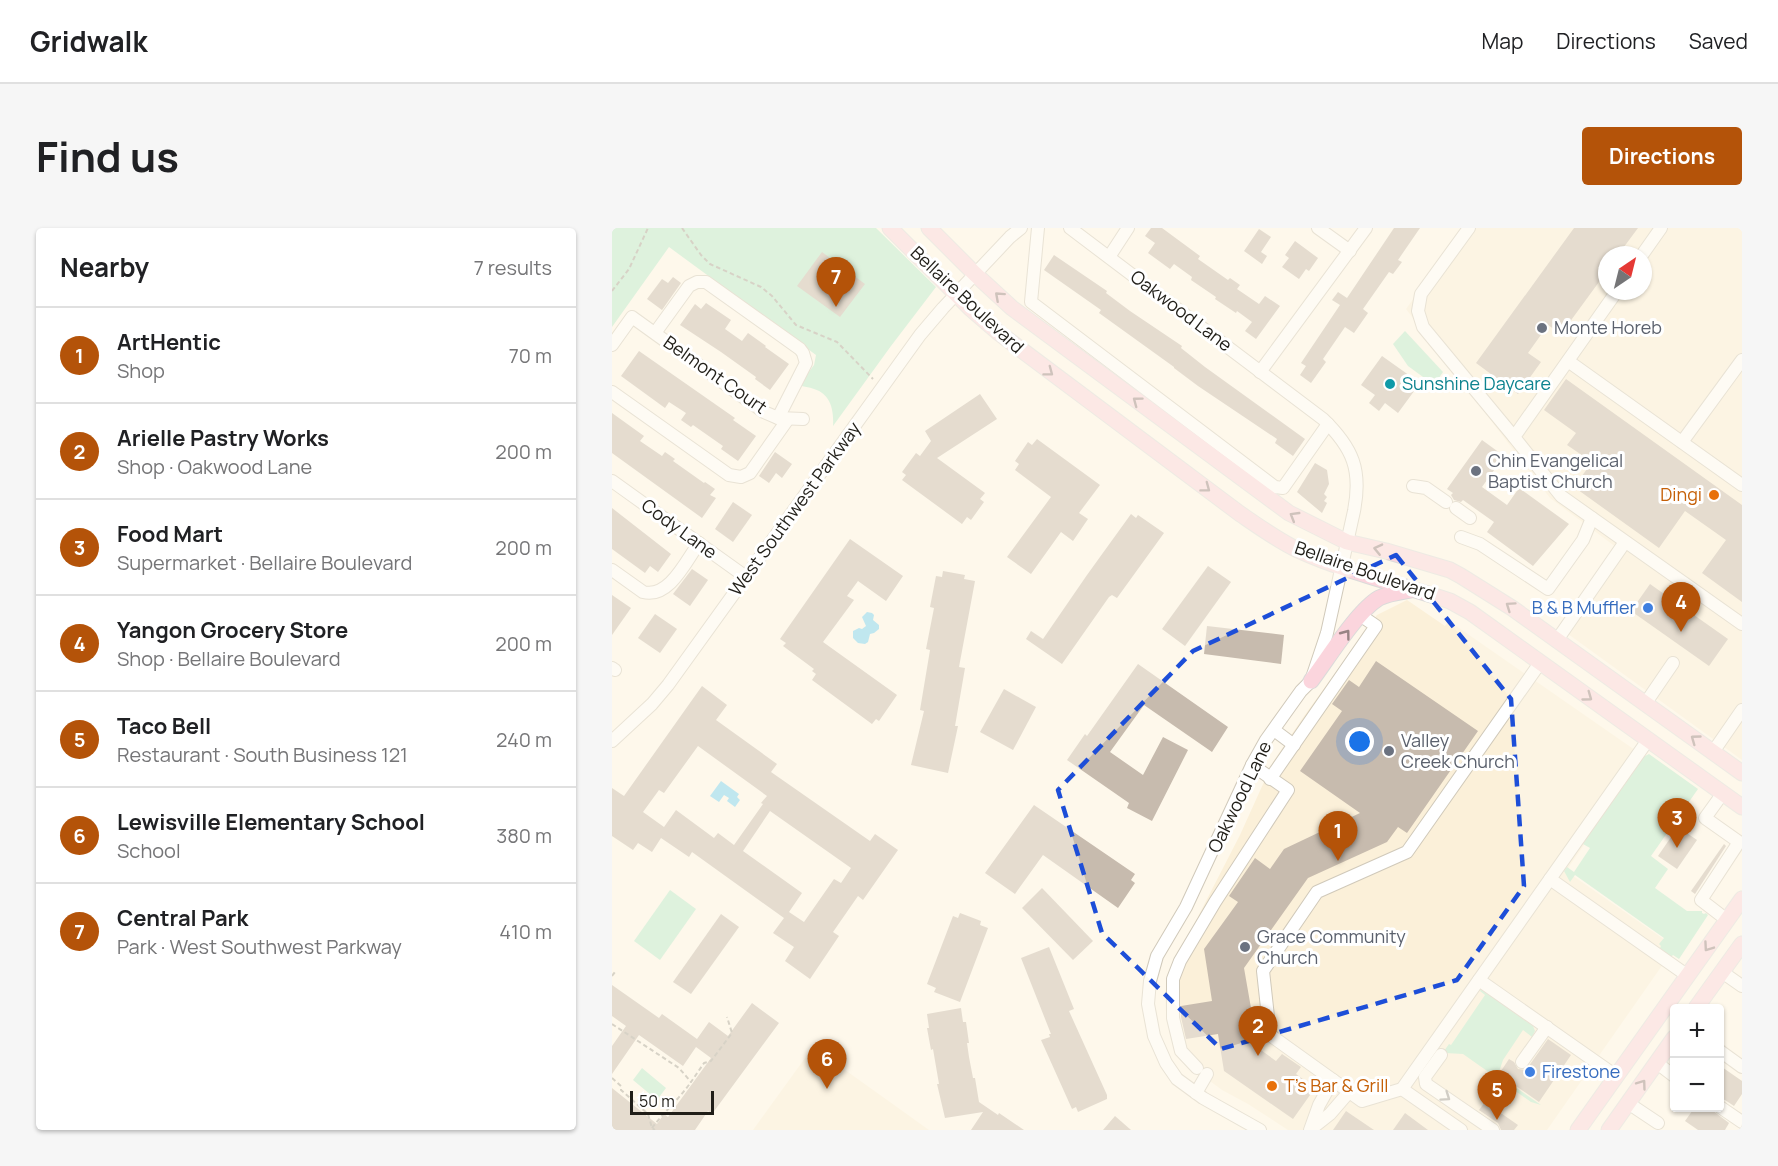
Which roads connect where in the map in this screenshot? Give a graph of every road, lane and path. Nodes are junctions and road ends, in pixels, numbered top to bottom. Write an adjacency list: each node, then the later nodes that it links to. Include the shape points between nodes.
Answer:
1 (648, 228): 17 (path, via 629,269)
2 (682, 228): 25 (path, via 710,264 761,287 796,325 837,342)
3 (890, 228): 18 (main road, Bellaire Boulevard)
4 (929, 228): 16 (main road, Bellaire Boulevard)
5 (1021, 228): 16 (street)
6 (1038, 228): 29 (street, via 1031,302 1275,488 1283,488)
7 (1070, 228): 15 (street, Oakwood Lane)
8 (1128, 228): 15 (street)
9 (1318, 228): 14 (street)
10 (1366, 228): 14 (street)
11 (1469, 228): 30 (street, via 1421,294 1418,311 1423,327)
12 (1661, 228): 13 (street)
13 (1648, 246)
14 (1350, 250): 24 (street)
15 (1109, 257): 24 (street, Oakwood Lane)
16 (975, 274): 18 (street, West Southwest Parkway); 38 (main road, Bellaire Boulevard, one-way to 16, via 1304,522 1270,500 1012,308)
17 (612, 291)
18 (956, 294): 41 (main road, Bellaire Boulevard, one-way to 41, via 1018,349 1239,513 1282,542); 43 (street, West Southwest Parkway, via 920,335)
19 (1611, 300): 23 (street)
20 (655, 333): 21 (street, Belmont Court, via 632,317); 27 (street, Belmont Court, via 764,412); 27 (street, via 689,286 706,282 803,353 806,363)
21 (612, 345)
22 (1742, 360): 31 (street)
23 (1568, 361): 30 (street); 31 (street)
24 (1260, 372): 29 (street, Oakwood Lane)
25 (873, 379)
26 (612, 392): 27 (street, via 729,475 741,477 750,473)
27 (783, 418): 28 (street, Belmont Court)
28 (803, 419)
29 (1328, 424): 38 (street, Oakwood Lane, via 1346,444 1356,471 1358,492)
30 (1514, 437): 36 (street, via 1561,496)
31 (1682, 442): 33 (street)
32 (612, 481): 40 (street, Cody Lane)
33 (1742, 485)
34 (1413, 486): 35 (street, via 1426,488)
35 (1470, 518)
36 (1592, 518): 37 (street, via 1583,540 1548,589 1480,544); 39 (street)
37 (1461, 537)
38 (1347, 542): 41 (street, Oakwood Lane); 47 (main road, Bellaire Boulevard, one-way to 38, via 1450,570)
39 (1625, 542): 46 (street); 47 (street)
40 (699, 543): 42 (street, via 660,592 644,591); 43 (street, Cody Lane)
41 (1341, 567): 44 (main road, Bellaire Boulevard); 50 (street, Oakwood Lane, via 1327,633)
42 (612, 570)
43 (746, 577): 55 (street, West Southwest Parkway, via 660,695)
44 (1416, 589): 45 (main road, via 1381,597); 48 (main road, Bellaire Boulevard, via 1470,612)
45 (1360, 615): 50 (main road, one-way to 45); 56 (street, via 1376,626)
46 (1742, 624)
47 (1557, 640): 48 (main road); 51 (main road, Bellaire Boulevard)
48 (1540, 663): 54 (main road, Bellaire Boulevard, one-way to 54); 86 (street, via 1407,852 1317,892 1263,970 1270,1035)
49 (1673, 663): 51 (street)
50 (1311, 681): 53 (street, Oakwood Lane)
51 (1645, 704): 57 (main road, Bellaire Boulevard, one-way to 51)
52 (1742, 710): 57 (street)
53 (1274, 730): 56 (street); 58 (street, Oakwood Lane)
54 (1648, 740): 61 (main road, Bellaire Boulevard); 63 (street)
55 (612, 741)
56 (1294, 745): 60 (street)
57 (1713, 752): 59 (main road, Bellaire Boulevard)
58 (1252, 765): 60 (street); 90 (street, Oakwood Lane, via 1186,907 1157,956 1150,981 1148,1004 1154,1036 1177,1079)
59 (1742, 773)
60 (1270, 779): 90 (street, via 1288,790 1215,902 1173,979 1173,1018 1181,1051 1202,1071)
61 (1723, 793): 62 (main road, Bellaire Boulevard); 65 (street, via 1706,818 1739,842 1701,900)
62 (1742, 807)
63 (1550, 879): 70 (street); 71 (street)
64 (1742, 899): 65 (main road)
65 (1727, 920): 70 (main road, one-way to 70)
66 (1740, 950): 68 (main road)
67 (615, 972): 69 (path)
68 (1722, 972): 72 (street); 73 (main road)
69 (612, 976)
70 (1688, 976): 84 (main road)
71 (1479, 980): 76 (street); 88 (street)
72 (1742, 986)
73 (1699, 1004)
74 (727, 1017): 87 (path, via 732,1034)
75 (612, 1024): 87 (path, via 679,1068)
76 (1547, 1027): 80 (street); 84 (street)
77 (1670, 1044): 81 (main road)
78 (1724, 1054): 82 (street)
79 (1441, 1055): 100 (street, one-way to 100, via 1425,1077 1426,1084)
80 (1522, 1062)
81 (1656, 1063): 83 (street); 91 (main road, one-way to 81)
82 (1742, 1067)
83 (1670, 1073)
84 (1616, 1076): 93 (main road)
85 (612, 1078): 96 (path, via 648,1113)
86 (1333, 1080): 89 (street); 98 (street)
87 (691, 1082): 96 (path)
88 (1402, 1089): 89 (street, via 1362,1101); 99 (street)
89 (1349, 1092): 98 (street)
90 (1196, 1093): 97 (street, Oakwood Lane)
91 (1628, 1103): 95 (street); 102 (main road)
92 (1724, 1110): 94 (street)
93 (1587, 1117): 101 (main road); 102 (main road)
94 (1742, 1122)
95 (1658, 1123)
96 (653, 1129)
97 (1260, 1130)
98 (1310, 1130)
99 (1461, 1130)
100 (1493, 1130)
101 (1578, 1130)
102 (1607, 1130)

